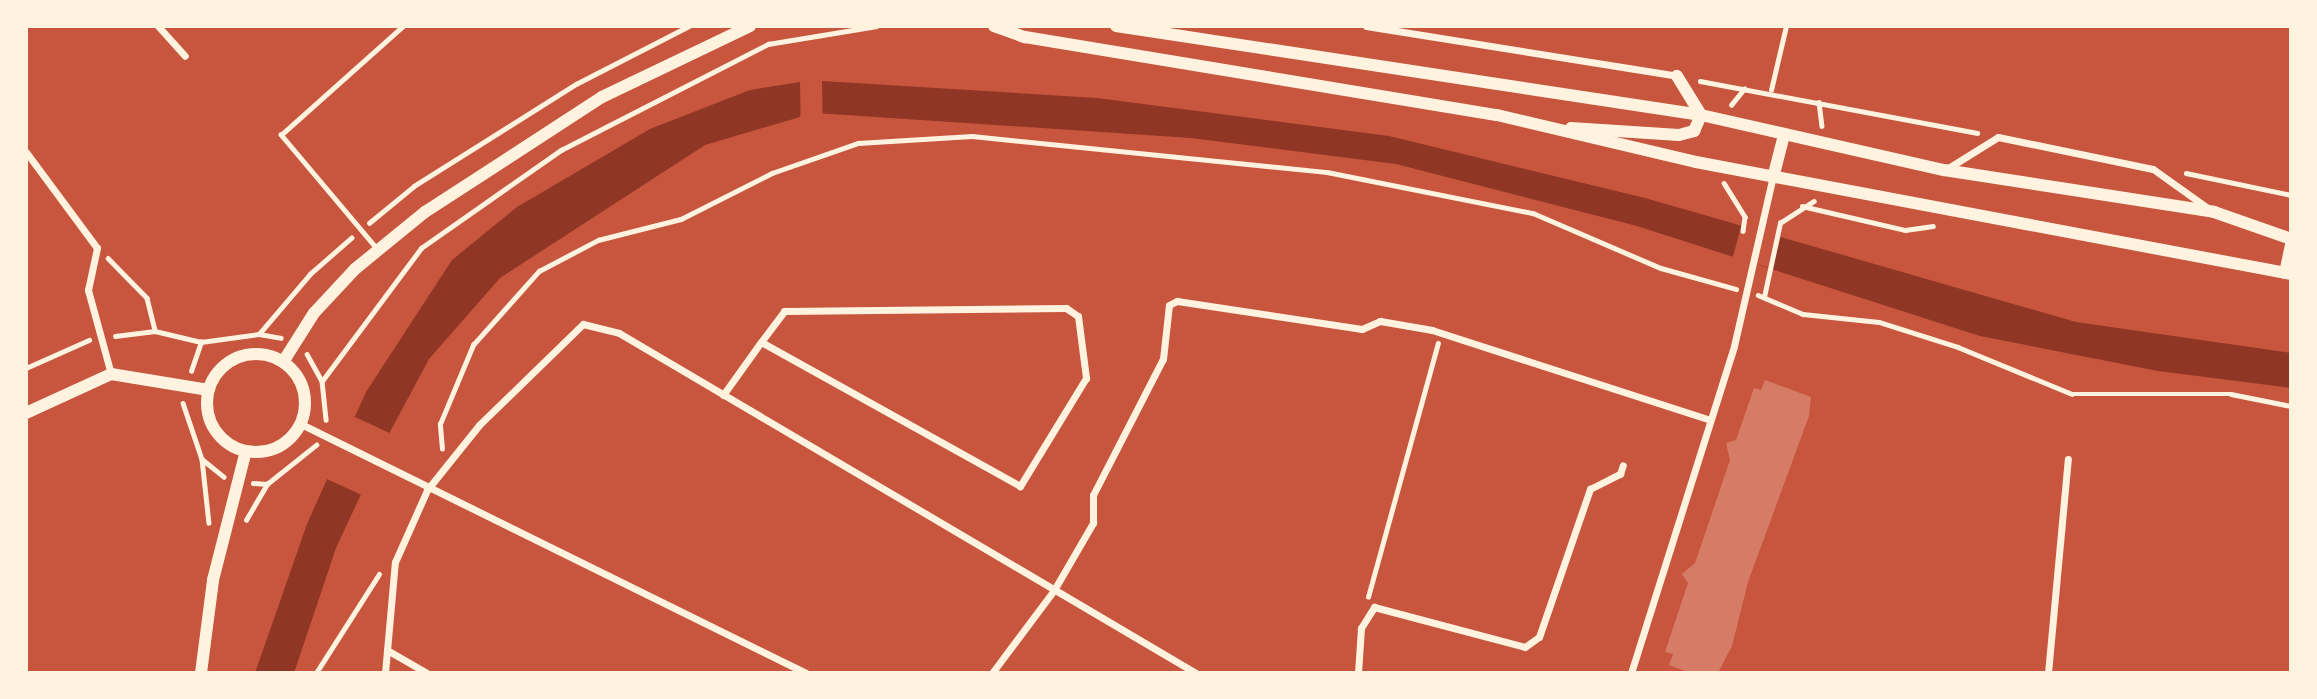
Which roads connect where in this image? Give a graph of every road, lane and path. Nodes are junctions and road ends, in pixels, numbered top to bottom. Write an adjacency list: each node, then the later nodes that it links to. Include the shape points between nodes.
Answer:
1 (158, 26): 9 (street)
2 (403, 26): 28 (lane, via 281,135)
3 (750, 26): 28 (main road, via 602,97)
4 (877, 26): 37 (path, via 768,44 561,150 421,248)
5 (995, 26): 13 (main road, via 1025,37)
6 (1116, 26): 12 (main road)
7 (1366, 26): 10 (street)
8 (1786, 26): 11 (path)
9 (185, 56)
10 (1677, 76): 11 (path); 12 (main road)
11 (1771, 90): 15 (path)
12 (1701, 116): 13 (main road, via 1694,131 1679,135); 14 (main road)
13 (1529, 125): 19 (main road)
14 (1784, 135): 18 (main road); 19 (main road)
15 (1998, 137): 17 (street); 18 (street)
16 (26, 152): 27 (street)
17 (2153, 169): 21 (path); 23 (street)
18 (1944, 170): 23 (main road)
19 (1773, 174): 29 (main road); 30 (street)
20 (1730, 194): 24 (path)
21 (2291, 195)
22 (1802, 206): 31 (path, via 1780,223)
23 (2214, 212): 25 (main road)
24 (1745, 223)
25 (2291, 239)
26 (2291, 244): 29 (main road)
27 (97, 248): 32 (path, via 147,298 155,331); 36 (street, via 88,290)
28 (376, 248): 35 (main road, via 314,313)
29 (2288, 273)
30 (1746, 291): 31 (path); 42 (street); 47 (path, via 1661,268 1533,213 1327,172 972,136 858,143 772,173 681,219 598,240 539,271 473,345 440,424)
31 (1764, 297): 40 (path, via 1803,314 1879,322 1958,347 2072,394 2231,394)
32 (201, 342)
33 (761, 342): 33 (street, via 1020,486 1086,377 1078,316 1066,308 784,311); 39 (street)
34 (1434, 353): 51 (path, via 1367,596)
35 (283, 362): 38 (main road, via 239,357 216,373); 43 (main road, via 303,389)
36 (111, 374): 38 (main road); 41 (main road)
37 (322, 381)
38 (208, 390): 44 (main road, via 213,427)
39 (723, 395): 47 (street, via 619,333 583,324); 50 (street)
40 (2291, 406)
41 (26, 413)
42 (1710, 419): 50 (street, via 1442,332 1380,321 1362,329 1177,301 1169,305 1163,359 1093,495 1093,523); 61 (street)
43 (301, 424): 44 (main road, via 278,447); 48 (street)
44 (246, 452): 53 (main road, via 213,580)
45 (2068, 459): 62 (street)
46 (1623, 465): 51 (street, via 1620,474 1590,489 1539,637 1525,647)
47 (444, 468): 48 (street)
48 (427, 489): 49 (street); 57 (street)
49 (395, 562): 52 (street); 54 (path, via 365,590)
50 (1054, 590): 58 (street); 59 (street)
51 (1374, 607): 60 (street, via 1361,628)
52 (387, 650): 55 (street); 56 (street)
53 (201, 673)
54 (316, 673)
55 (386, 673)
56 (427, 673)
57 (806, 673)
58 (992, 673)
59 (1196, 673)
60 (1358, 673)
61 (1631, 673)
62 (2048, 673)

